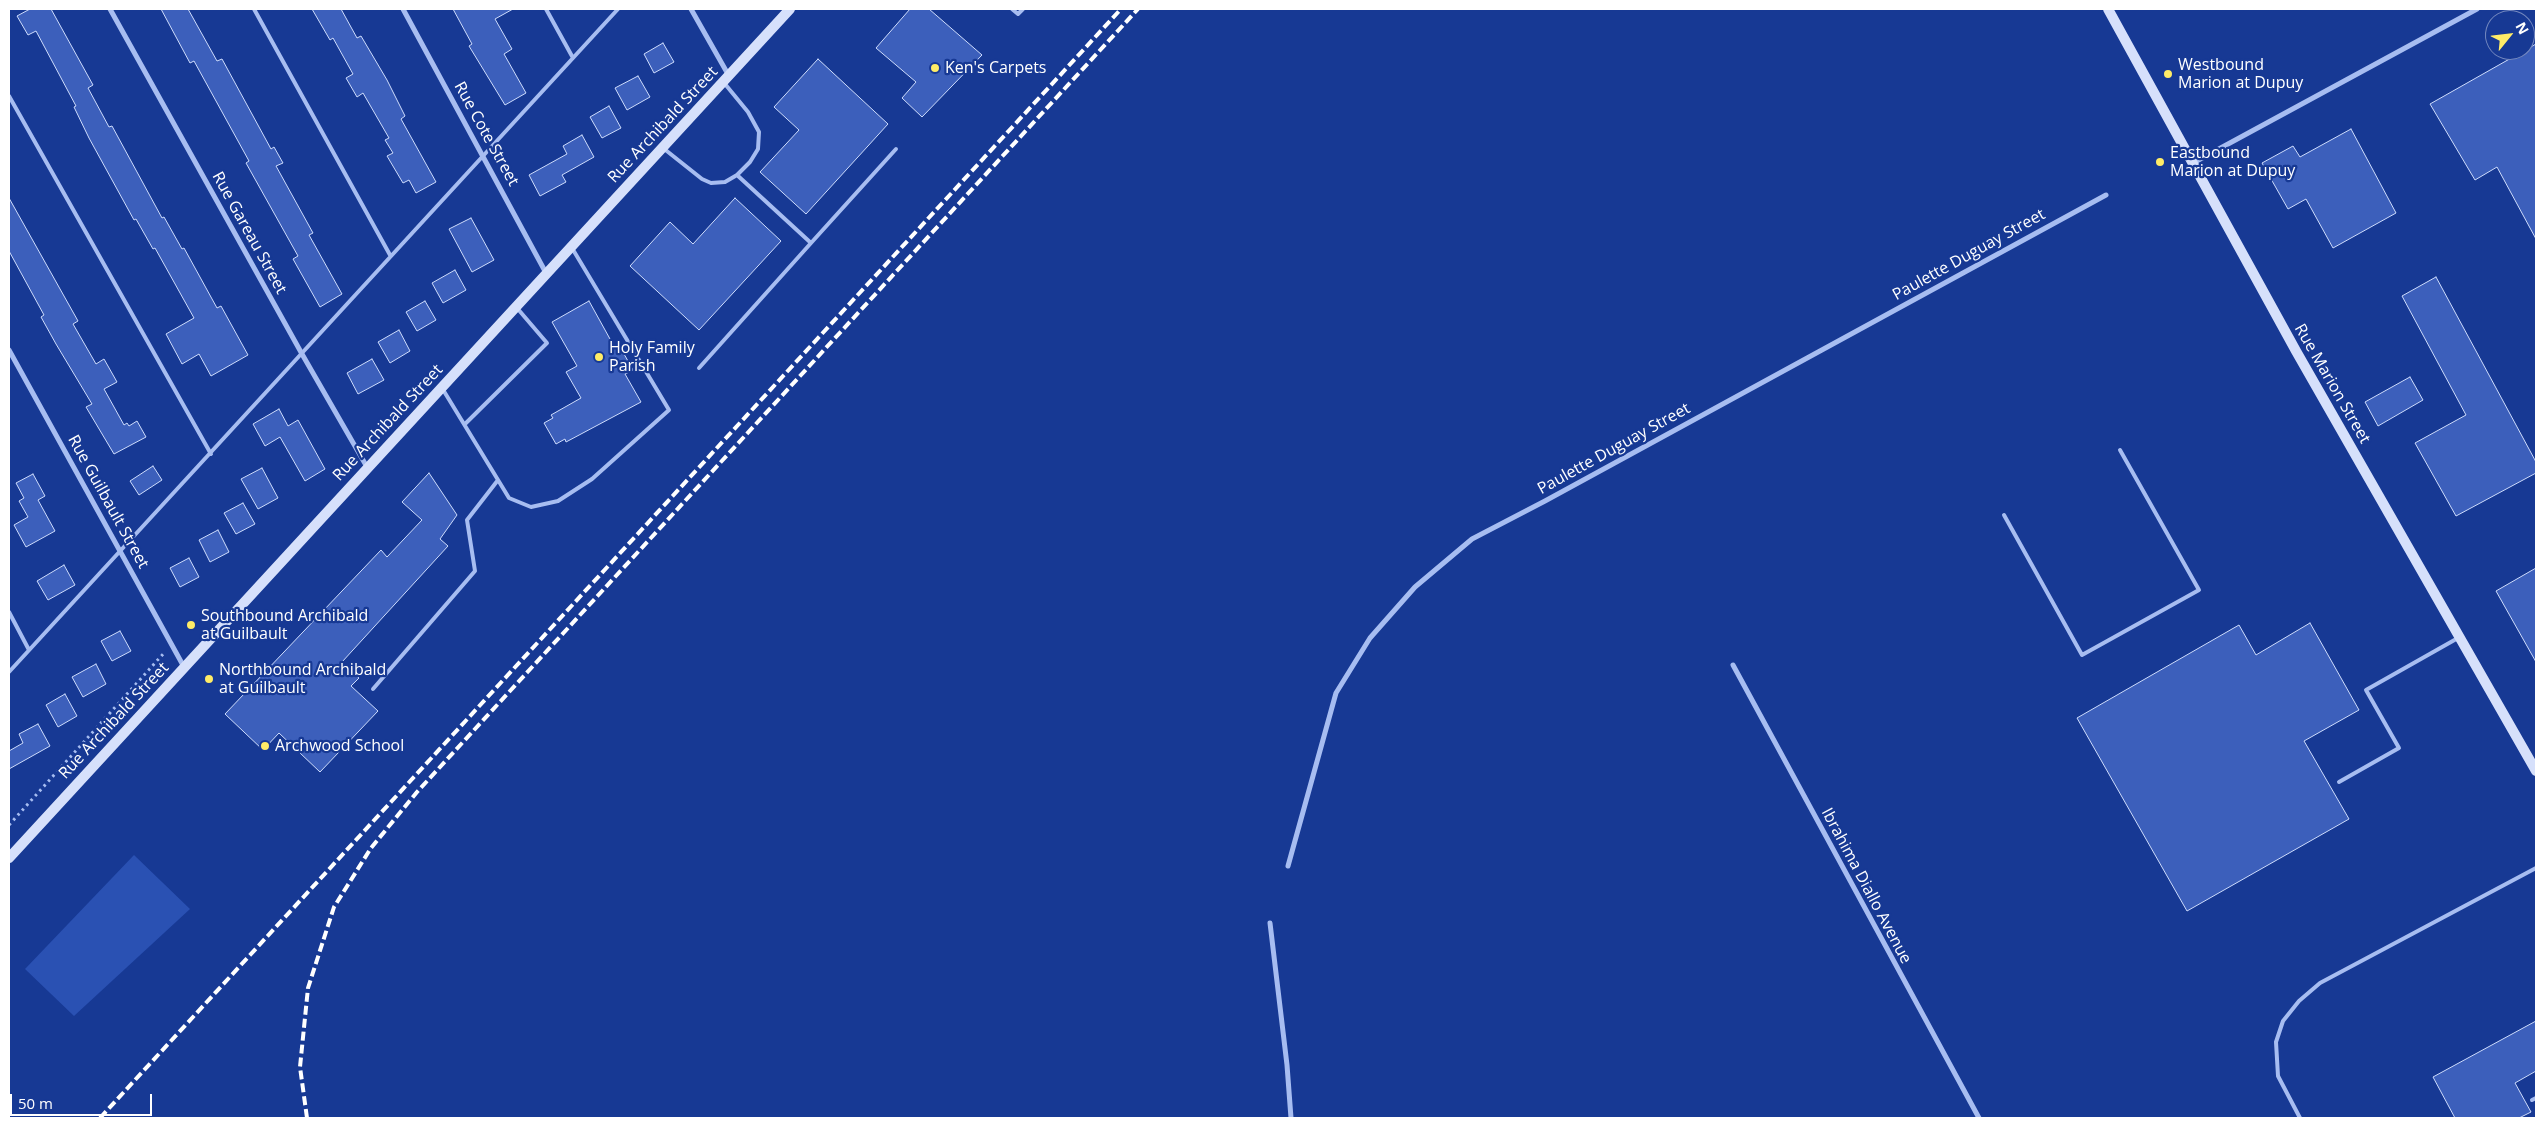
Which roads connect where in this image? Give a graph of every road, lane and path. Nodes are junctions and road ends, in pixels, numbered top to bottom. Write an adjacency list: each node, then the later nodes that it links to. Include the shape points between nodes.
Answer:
1 (110, 9): 27 (street, Rue Gareau Street)
2 (254, 9): 23 (lane)
3 (403, 9): 17 (street, Rue Cote Street)
4 (546, 9): 12 (lane)
5 (618, 9): 12 (lane)
6 (691, 9): 13 (street)
7 (790, 9): 13 (main road, Rue Archibald Street)
8 (1012, 9): 9 (lane, via 1018,14)
9 (1023, 9)
10 (2108, 9): 18 (main road, Rue Marion Street)
11 (2477, 9): 18 (street)
12 (573, 58): 17 (lane)
13 (726, 79): 15 (main road, Rue Archibald Street); 19 (lane, via 759,132 758,149)
14 (9, 96): 32 (lane)
15 (662, 147): 19 (lane, via 711,183 725,182); 22 (main road, Rue Archibald Street)
16 (896, 149): 21 (lane)
17 (484, 154): 23 (lane); 24 (street, Rue Cote Street)
18 (2194, 163): 38 (main road, Rue Marion Street, via 2296,351)
19 (737, 175): 21 (lane)
20 (2106, 195): 49 (street, Paulette Duguay Street, via 1472,539 1415,588 1370,638 1336,694)
21 (812, 243): 28 (lane)
22 (571, 247): 24 (main road, Rue Archibald Street); 34 (lane, via 668,410 592,479 558,501 532,507 509,498)
23 (390, 255): 27 (lane)
24 (546, 273): 25 (main road, Rue Archibald Street)
25 (515, 306): 29 (main road, Rue Archibald Street); 30 (lane, via 547,343)
26 (9, 350): 36 (street, Rue Guilbault Street)
27 (302, 354): 32 (lane); 33 (street, Rue Gareau Street)
28 (699, 368)
29 (442, 388): 30 (lane); 33 (main road, Rue Archibald Street)
30 (465, 424): 34 (lane)
31 (2120, 450): 35 (lane, via 2199,590 2099,646 2082,655)
32 (211, 454): 36 (lane)
33 (368, 467): 42 (main road, Rue Archibald Street)
34 (498, 480): 44 (lane, via 467,520 475,571)
35 (2004, 514)
36 (121, 551): 39 (street, Rue Guilbault Street); 40 (lane)
37 (9, 612): 40 (lane)
38 (2460, 637): 45 (main road, Rue Marion Street); 46 (lane, via 2366,690 2399,748)
39 (172, 644): 42 (street, Rue Guilbault Street); 47 (path)
40 (29, 650): 43 (lane)
41 (1733, 665): 53 (street, Ibrahima Diallo Avenue)
42 (184, 667): 48 (main road, Rue Archibald Street)
43 (9, 672)
44 (373, 689)
45 (2536, 771)
46 (2339, 782)
47 (9, 824)
48 (9, 858)
49 (1288, 866)
50 (2536, 868): 54 (lane, via 2320,983 2299,1001 2283,1021 2276,1042 2278,1076)
51 (1270, 923): 52 (street)
52 (1291, 1118)
53 (1979, 1118)
54 (2300, 1118)

